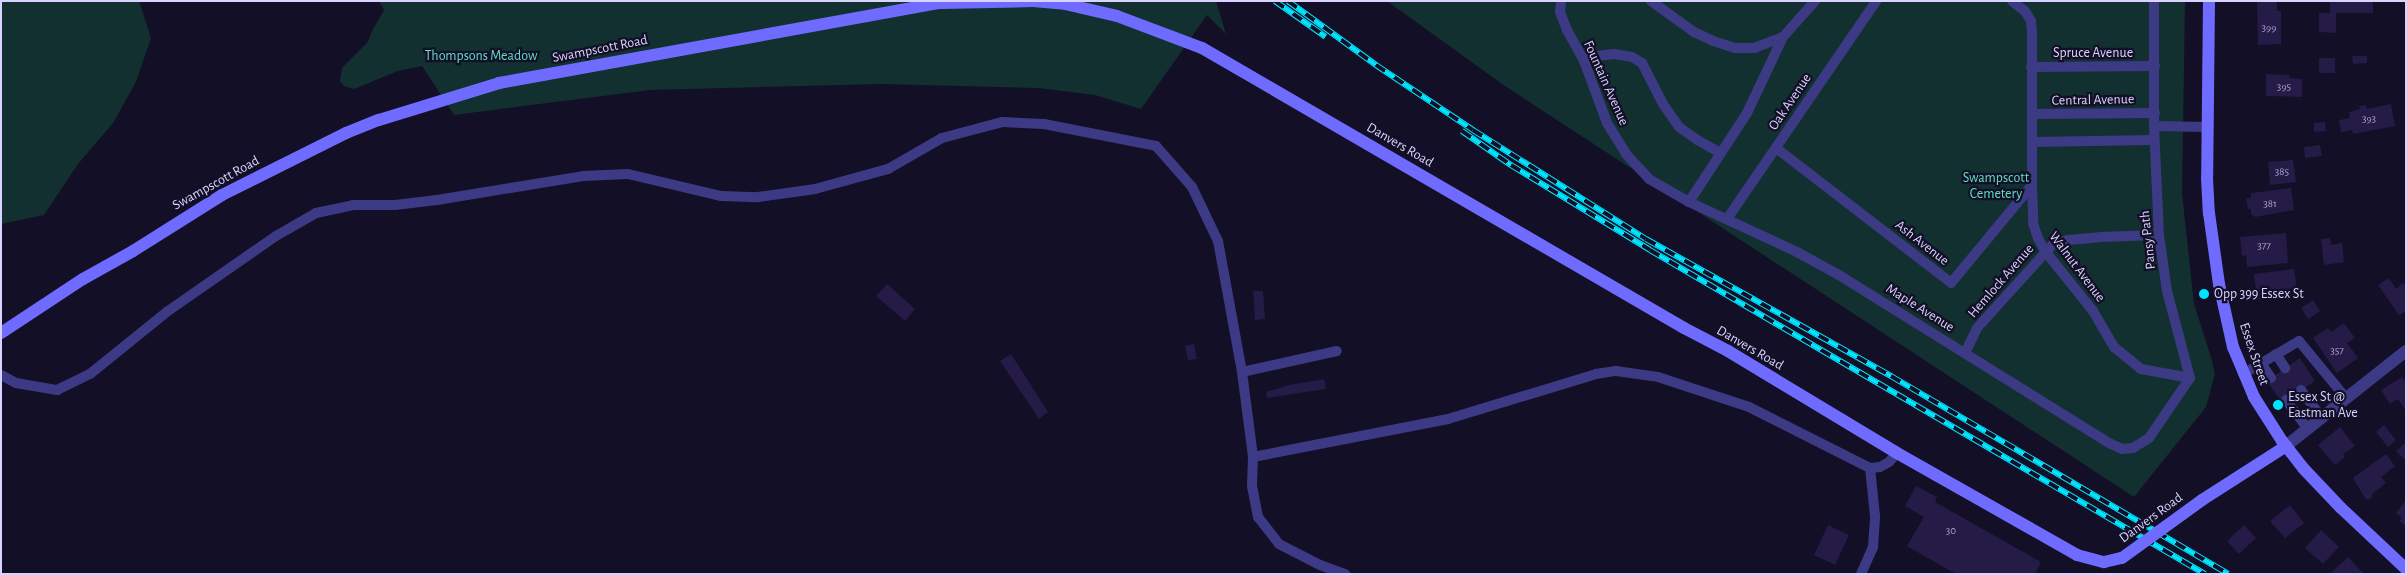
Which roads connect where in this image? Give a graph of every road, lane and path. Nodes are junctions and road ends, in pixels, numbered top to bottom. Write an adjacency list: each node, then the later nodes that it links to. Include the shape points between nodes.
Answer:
1 (1561, 1): 10 (lane, Fountain Avenue, via 1560,12 1566,30)
2 (1651, 1): 8 (lane, via 1694,32 1734,48 1754,48)
3 (1816, 1): 8 (lane)
4 (1876, 1): 19 (lane, Oak Avenue)
5 (2012, 1): 12 (lane, Walnut Avenue, via 2025,11 2031,22)
6 (2154, 1): 11 (lane, Pansy Path)
7 (2209, 1): 16 (street, Essex Street)
8 (1784, 37): 20 (lane, via 1747,113)
9 (1196, 45): 26 (street, Swampscott Road, via 1117,16 1065,4 1034,1 941,3 500,83 346,132 260,175 184,217); 44 (street, Danvers Road)
10 (1584, 61): 20 (lane, via 1614,54 1632,57 1642,63 1662,104 1679,127); 22 (lane, Fountain Avenue, via 1607,122 1626,154 1649,179)
11 (2155, 66): 12 (lane, Spruce Avenue); 13 (lane, Pansy Path)
12 (2031, 67): 14 (lane, Walnut Avenue)
13 (2154, 113): 14 (lane, Central Avenue); 15 (lane, Pansy Path)
14 (2032, 114): 18 (lane, Walnut Avenue)
15 (2154, 126): 16 (lane); 17 (lane, Pansy Path)
16 (2207, 127): 35 (street, Essex Street, via 2206,178 2213,248 2227,320)
17 (2154, 140): 18 (lane); 24 (lane, Pansy Path)
18 (2032, 142): 21 (lane, Walnut Avenue)
19 (1776, 148): 21 (lane, Ash Avenue, via 1951,283); 23 (lane, Oak Avenue)
20 (1721, 153): 22 (lane)
21 (2032, 185): 25 (lane, Walnut Avenue, via 2033,223)
22 (1690, 202): 23 (lane, Maple Avenue)
23 (1727, 220): 29 (lane, Maple Avenue, via 1839,275)
24 (2159, 235): 25 (lane, Hemlock Avenue, via 2068,240); 36 (lane, Pansy Path, via 2168,291)
25 (2045, 251): 29 (lane, Hemlock Avenue, via 1977,328); 36 (lane, Walnut Avenue, via 2092,310 2114,347 2130,362 2141,369)
26 (1, 333)
27 (1337, 351): 33 (lane)
28 (2406, 351): 39 (street)
29 (1965, 353): 36 (lane, Maple Avenue, via 2122,449 2133,448 2149,438)
30 (2276, 354): 31 (lane); 32 (lane); 39 (lane, via 2299,341)
31 (2261, 363): 35 (lane); 37 (lane)
32 (2285, 368)
33 (1242, 372): 34 (lane, via 1218,241 1192,187 1156,146 1044,124 1002,122 942,138 888,169 815,189 768,196 721,196 628,174 601,175 437,200 353,205 316,213 276,236 168,311 90,374 57,390 16,383); 45 (lane)
34 (1, 374)
35 (2243, 374): 43 (street, Essex Street)
36 (2190, 378)
37 (2271, 378)
38 (2301, 390): 41 (lane)
39 (2346, 398): 41 (street)
40 (2286, 400): 42 (lane)
41 (2321, 417): 42 (street)
42 (2307, 428): 43 (street)
43 (2286, 446): 44 (street, Danvers Road, bridge, via 2202,500 2122,558 2104,562 2077,555); 47 (street, Essex Street, via 2341,508)
44 (1897, 453): 46 (lane, via 1880,468)
45 (1253, 457): 46 (lane, via 1448,419 1596,374 1616,371 1674,381 1749,407); 48 (lane, via 1252,486 1258,516 1263,523 1280,544)
46 (1870, 468): 49 (lane, via 1875,516 1873,547)
47 (2406, 569)
48 (1345, 574)
49 (1861, 574)

